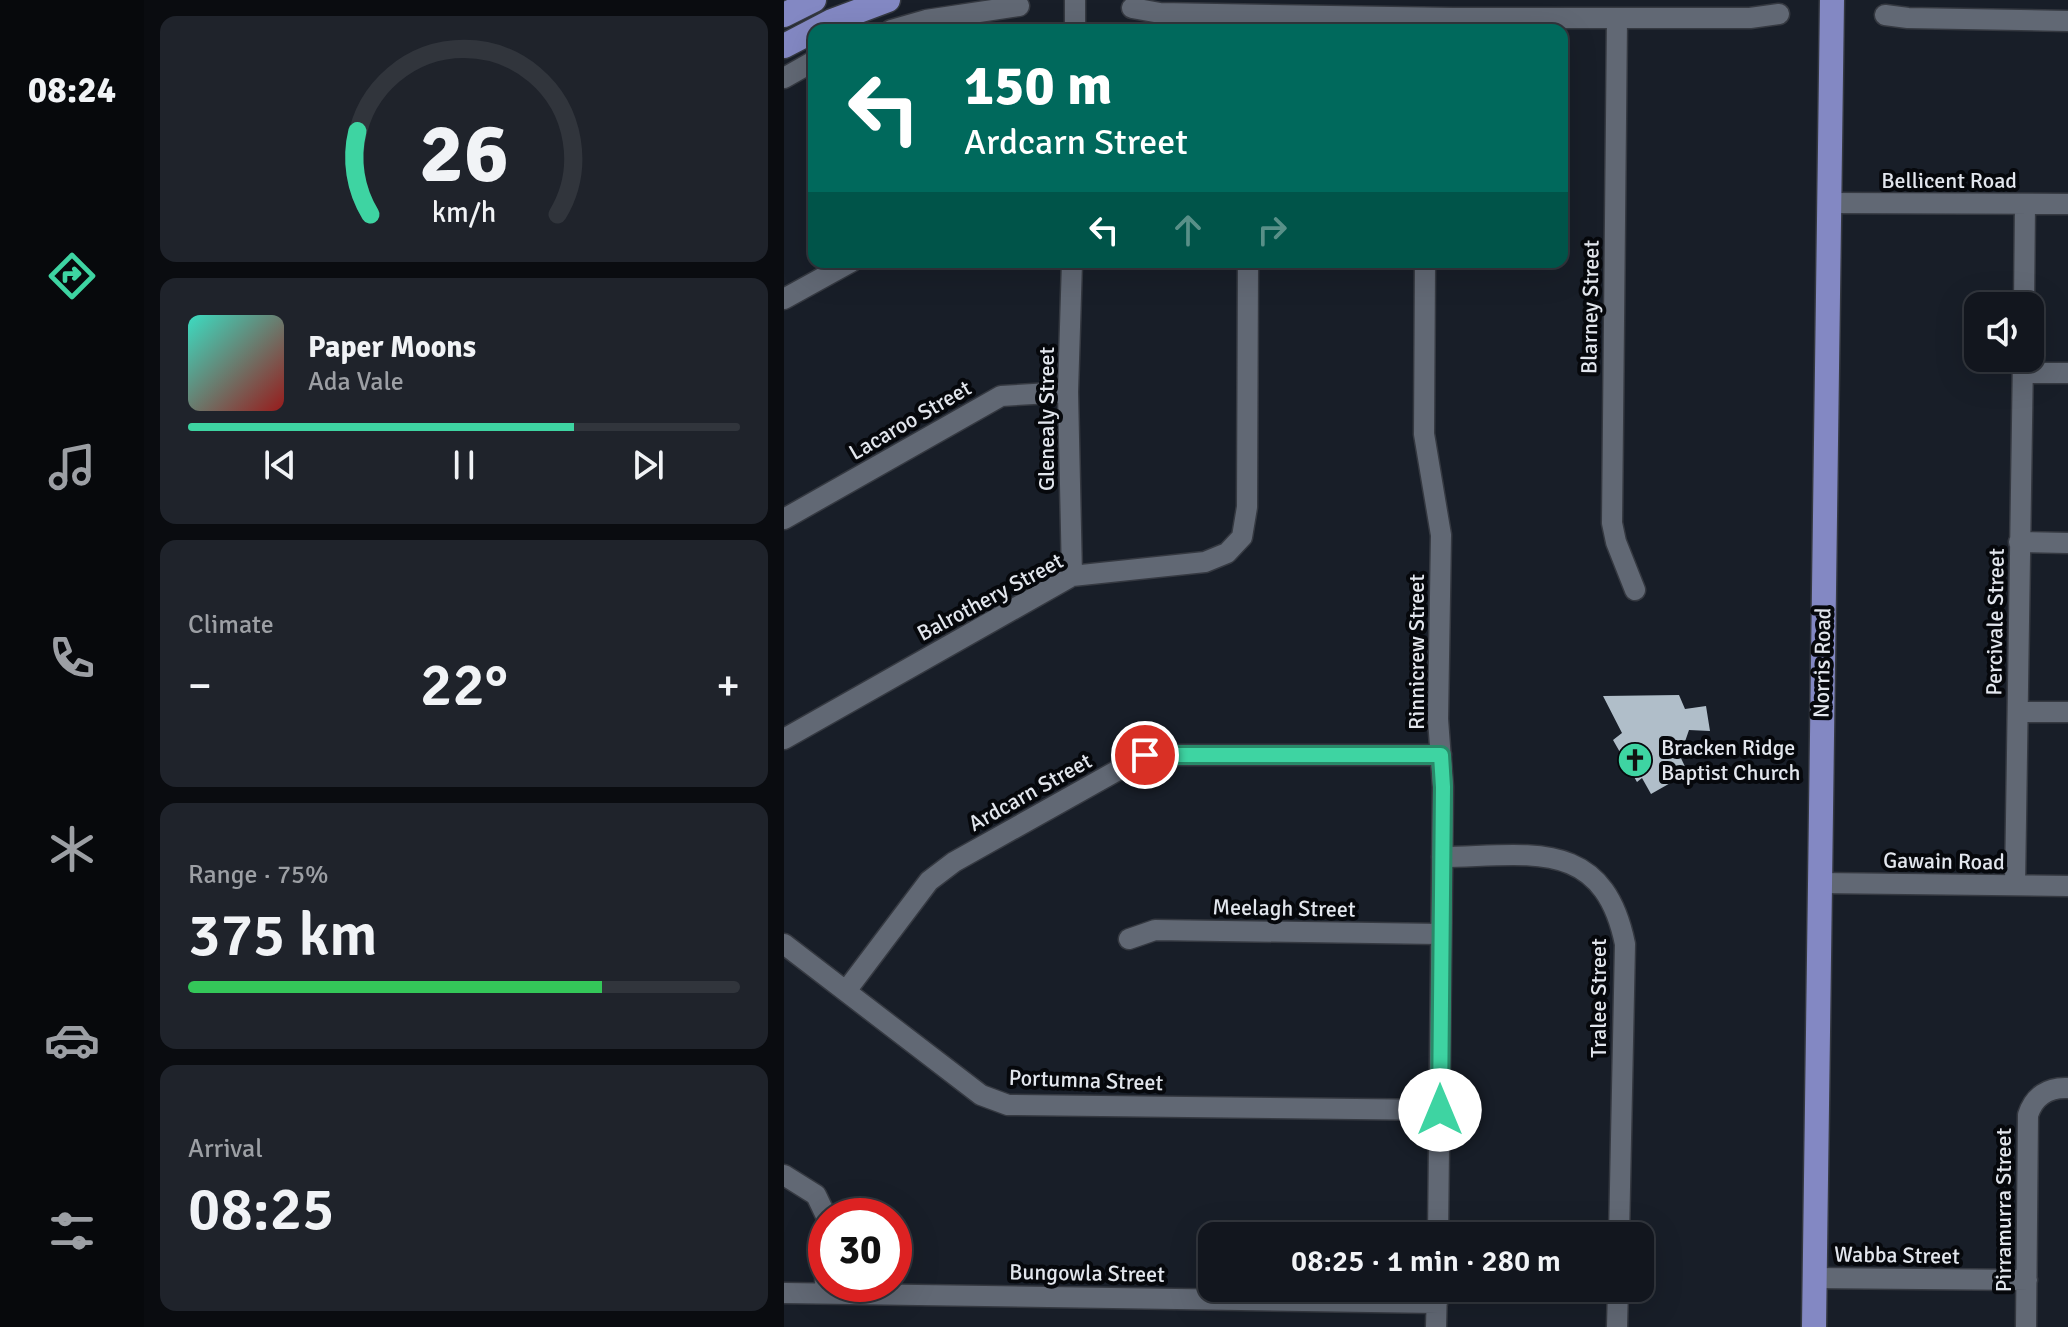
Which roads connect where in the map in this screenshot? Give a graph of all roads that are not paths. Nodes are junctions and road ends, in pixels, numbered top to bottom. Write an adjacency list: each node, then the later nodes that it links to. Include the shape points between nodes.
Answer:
1 (814, 0): 9 (main road)
2 (888, 0): 14 (main road)
3 (1075, 0): 16 (street)
4 (1832, 0): 21 (main road, Norris Road)
5 (1019, 6): 6 (street)
6 (959, 7): 15 (street)
7 (1132, 8): 11 (street, via 1160,13)
8 (1779, 14): 12 (street)
9 (784, 15)
10 (1885, 15): 13 (street)
11 (1426, 16): 12 (street)
12 (1617, 19): 38 (street, Blarney Street, via 1612,523)
13 (2068, 21)
14 (826, 24)
15 (912, 24)
16 (1075, 24)
17 (808, 34): 18 (main road)
18 (784, 46)
19 (808, 64): 20 (street)
20 (784, 78)
21 (1829, 203): 22 (street, Bellicent Road); 44 (main road, Norris Road)
22 (2025, 204): 23 (street, Bellicent Road); 28 (street)
23 (2068, 204)
24 (840, 268): 29 (street)
25 (1072, 268): 33 (street, Glenealy Street)
26 (1248, 268): 37 (street, Balrothery Street, via 1247,507 1242,537 1227,553 1205,562)
27 (1425, 268): 42 (street, Rinnicrew Street, via 1424,434 1441,535)
28 (2024, 292)
29 (784, 299)
30 (2044, 369): 32 (street)
31 (2023, 372): 35 (street, Percivale Street)
32 (2068, 373)
33 (1068, 392): 34 (street, Lacaroo Street, via 1001,396); 37 (street, Glenealy Street)
34 (784, 519)
35 (2019, 542): 36 (street); 39 (street, Percivale Street)
36 (2068, 543)
37 (1072, 576): 41 (street, Balrothery Street)
38 (1635, 590)
39 (2018, 712): 40 (street); 45 (street, Percivale Street)
40 (2068, 712)
41 (784, 739)
42 (1441, 755): 43 (street, Rinnicrew Street); 50 (street, Ardcarn Street, via 1145,755 929,881)
43 (1442, 857): 47 (street, Rinnicrew Street); 56 (street, Tralee Street, via 1545,856 1576,864 1602,886 1619,915 1625,944)
44 (1819, 883): 45 (street, Gawain Road); 57 (main road, Norris Road)
45 (2015, 885): 46 (street, Gawain Road)
46 (2068, 886)
47 (1440, 934): 48 (street, Meelagh Street, via 1155,930); 52 (street, Rinnicrew Street)
48 (1129, 939)
49 (784, 944): 50 (street, Portumna Street)
50 (846, 991): 52 (street, Portumna Street, via 981,1095 1008,1105)
51 (2068, 1088): 58 (street, Pirramurra Street, via 2032,1090)
52 (1440, 1110): 55 (street, Rinnicrew Street)
53 (784, 1175): 54 (street)
54 (817, 1198)
55 (1438, 1222)
56 (1619, 1222)
57 (1814, 1278): 58 (street, Wabba Street); 67 (main road, Norris Road)
58 (2027, 1280): 68 (street, Pirramurra Street)
59 (784, 1293): 60 (street, Bungowla Street)
60 (808, 1293)
61 (912, 1293): 62 (street, Bungowla Street)
62 (1198, 1294)
63 (1437, 1302): 65 (street)
64 (1618, 1302): 66 (street)
65 (1436, 1327)
66 (1617, 1327)
67 (1814, 1327)
68 (2026, 1327)

